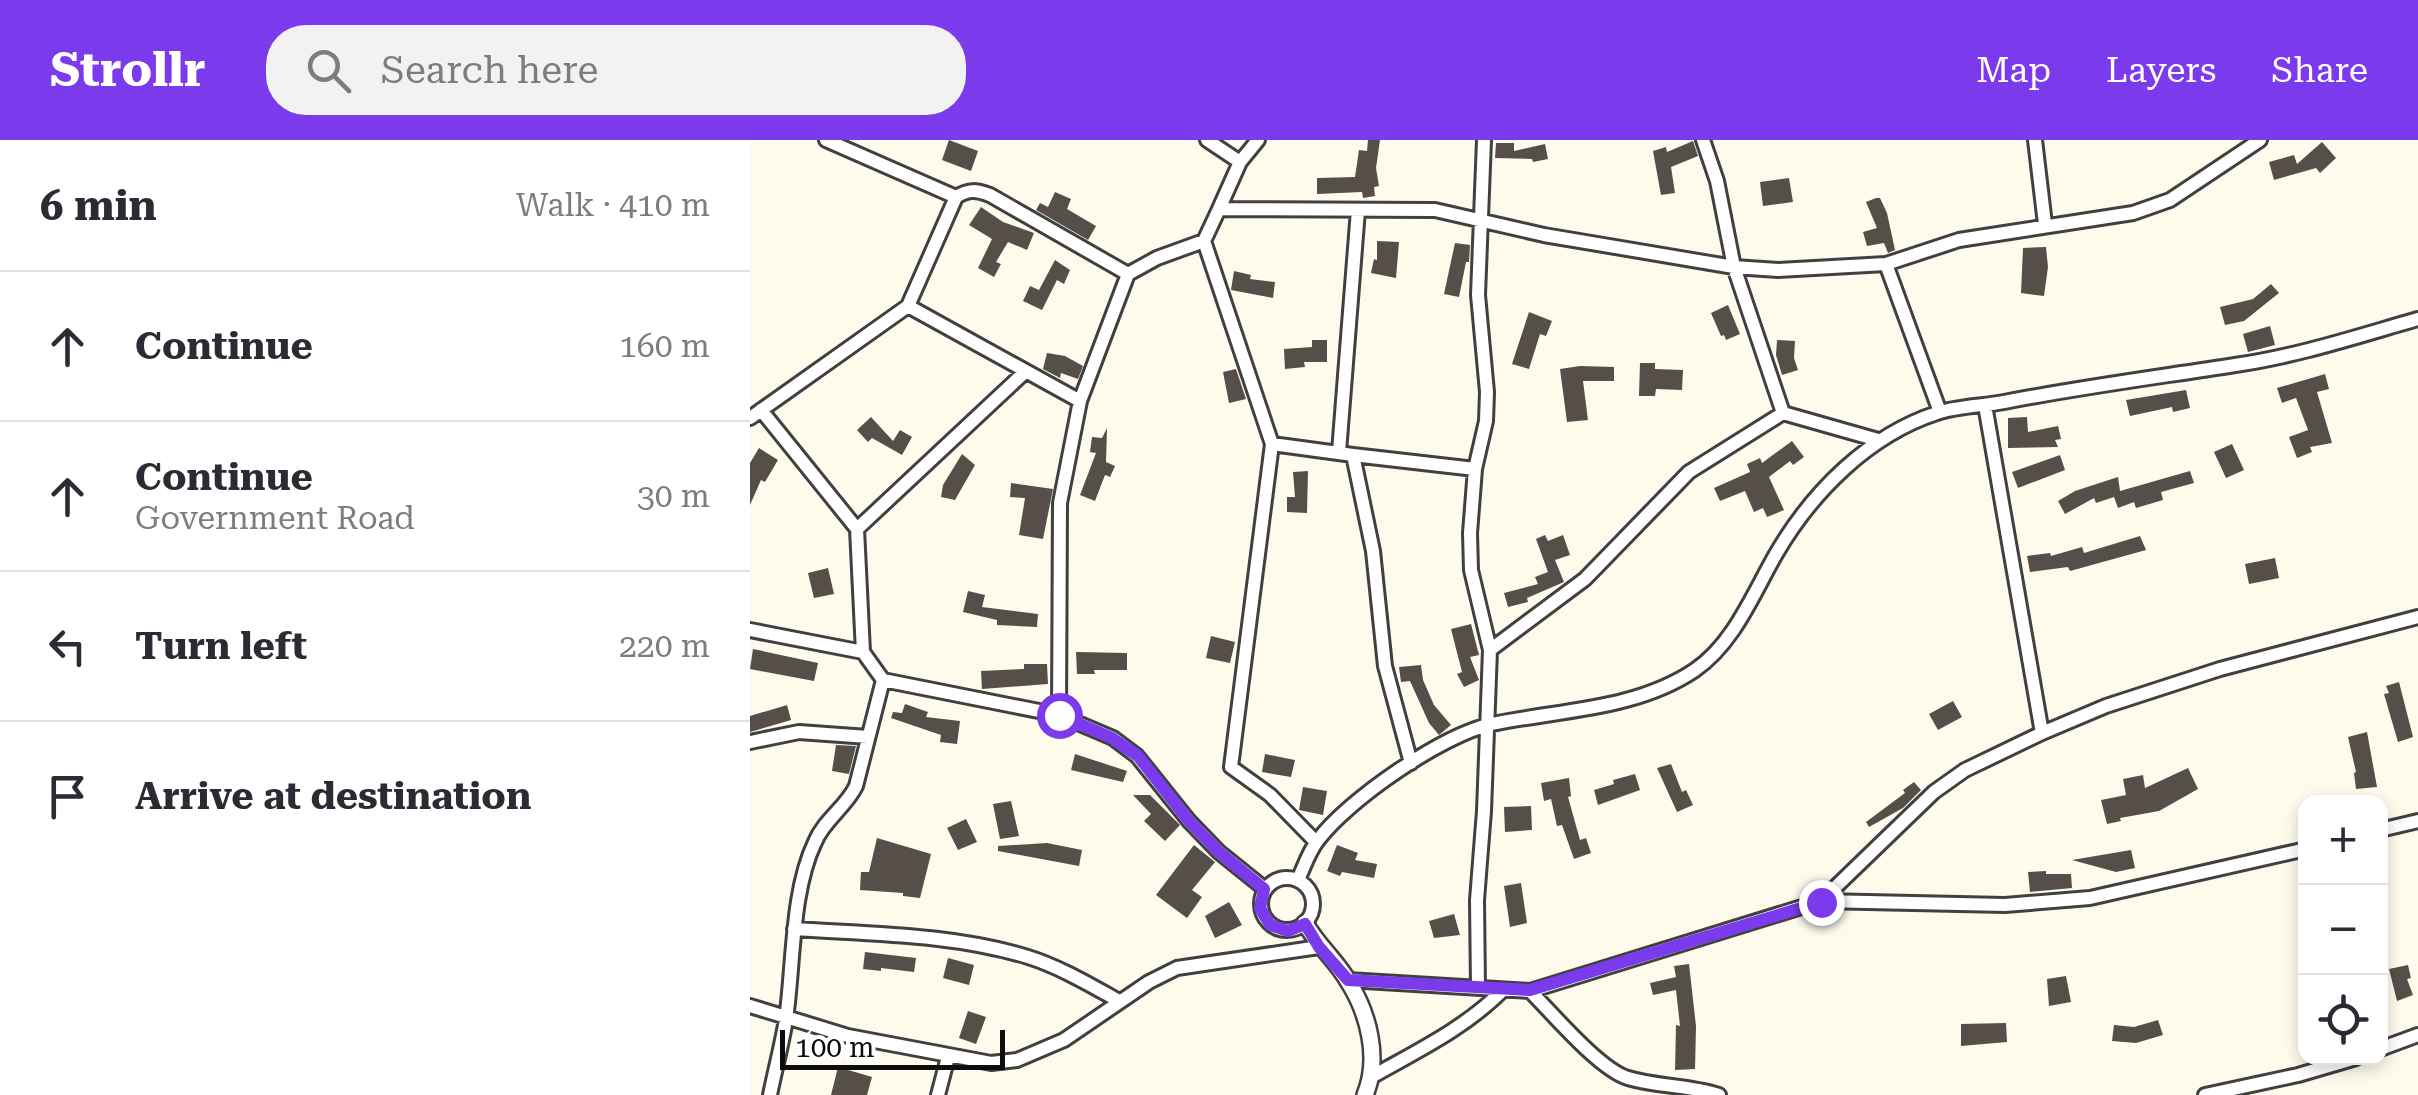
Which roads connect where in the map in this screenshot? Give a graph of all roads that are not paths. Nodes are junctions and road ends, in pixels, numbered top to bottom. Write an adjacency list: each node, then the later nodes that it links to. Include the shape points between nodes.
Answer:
1 (826, 140): 9 (street)
2 (1207, 140): 8 (street)
3 (1258, 140): 8 (street)
4 (1484, 140): 12 (street)
5 (1703, 140): 16 (street)
6 (2035, 140): 13 (street)
7 (2260, 140): 13 (street, via 2170,200)
8 (1240, 162): 10 (street)
9 (956, 197): 17 (street, via 976,190 990,195); 18 (street)
10 (1219, 209): 11 (street); 14 (street)
11 (1358, 210): 12 (street, via 1435,210); 28 (street)
12 (1480, 220): 16 (street); 29 (street, via 1478,295 1487,392)
13 (2045, 224): 15 (street, via 1959,240)
14 (1204, 241): 17 (street); 27 (street)
15 (1886, 264): 16 (street); 23 (street)
16 (1734, 266): 24 (street)
17 (1128, 274): 21 (street)
18 (908, 306): 20 (street); 25 (street)
19 (2418, 319): 22 (street, via 2304,352)
20 (1026, 372): 21 (street); 30 (street)
21 (1080, 401): 36 (street, via 1060,503)
22 (1985, 405): 23 (street); 38 (street)
23 (1940, 412): 26 (street)
24 (1783, 413): 26 (street); 33 (street, via 1689,472 1585,580)
25 (755, 414): 30 (street)
26 (1878, 440): 37 (street, via 1800,516 1720,648 1694,670 1608,704)
27 (1272, 444): 28 (street); 44 (street, via 1231,767)
28 (1346, 454): 29 (street); 41 (street, via 1373,551 1384,666)
29 (1475, 470): 33 (street, via 1471,570)
30 (858, 529): 34 (street)
31 (2418, 617): 38 (street, via 2220,669)
32 (750, 630): 34 (street)
33 (1490, 650): 37 (street)
34 (863, 652): 35 (street)
35 (883, 680): 36 (street); 39 (street)
36 (1059, 715): 47 (street, via 1138,756 1189,821)
37 (1488, 725): 41 (street); 53 (street, via 1476,900)
38 (2042, 733): 48 (street, via 1934,792)
39 (868, 737): 40 (street, via 799,732); 50 (street, via 849,800 816,839)
40 (750, 742)
41 (1411, 763): 44 (street)
42 (2418, 820): 43 (street)
43 (2388, 828)
44 (1316, 842): 46 (street)
45 (2298, 850): 48 (street, via 2090,898 2004,905)
46 (1298, 880): 47 (street, via 1280,878); 49 (street, via 1313,900)
47 (1264, 889): 49 (street, via 1260,908 1270,925 1288,931)
48 (1821, 902): 55 (street)
49 (1305, 924): 51 (street)
50 (794, 929): 56 (street, via 916,937 1027,957); 58 (street)
51 (1319, 947): 52 (street); 56 (street, via 1178,968)
52 (1348, 980): 53 (street); 63 (street, via 1364,1015)
53 (1478, 988): 54 (street)
54 (1503, 990): 55 (street); 63 (street, via 1459,1028)
55 (1530, 990): 67 (street, via 1623,1077)
56 (1119, 1002): 61 (street, via 1064,1040 1017,1060)
57 (750, 1006): 58 (street)
58 (786, 1019): 61 (street); 64 (street)
59 (2418, 1035): 60 (street)
60 (2388, 1046)
61 (948, 1056): 65 (street)
62 (2332, 1065): 68 (street)
63 (1373, 1076): 66 (street)
64 (770, 1095)
65 (938, 1095)
66 (1364, 1095)
67 (1719, 1095)
68 (2205, 1095)

